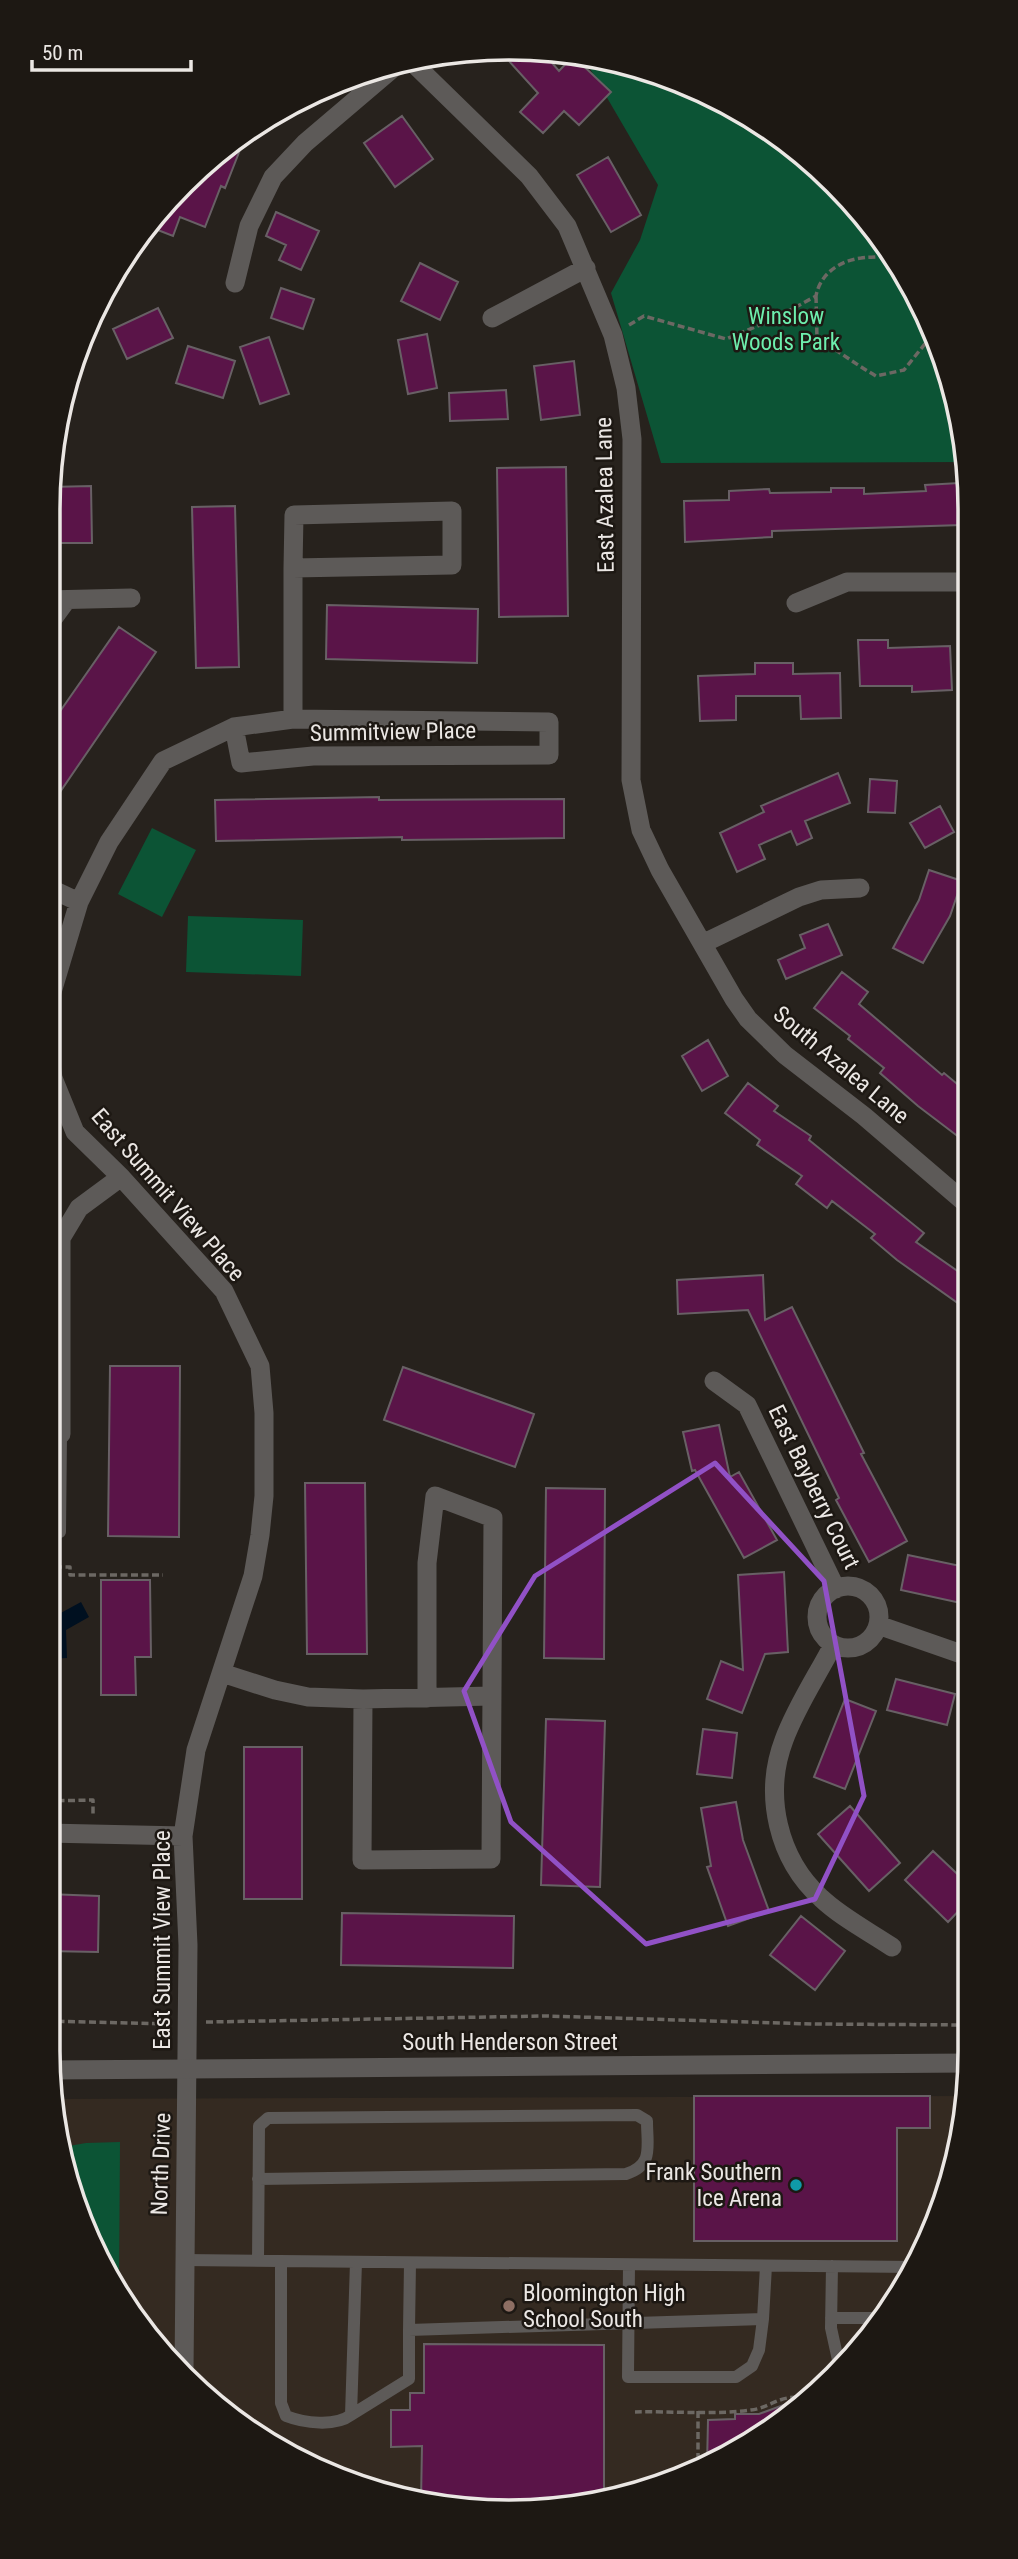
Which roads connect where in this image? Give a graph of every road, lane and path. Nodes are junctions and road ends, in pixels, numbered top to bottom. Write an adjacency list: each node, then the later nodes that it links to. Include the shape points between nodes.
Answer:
1 (419, 69): 4 (street, East Azalea Lane, via 528,176 567,226)
2 (382, 78): 5 (street, via 305,143 273,177 249,226)
3 (882, 257): 6 (path, via 834,267 818,285)
4 (586, 268): 7 (street); 8 (street, East Azalea Lane)
5 (235, 283)
6 (816, 296): 8 (path, via 726,339 644,316); 9 (path, via 817,338 876,376 904,370)
7 (492, 318)
8 (613, 335): 21 (street, East Azalea Lane, via 632,439 631,780 641,830)
9 (926, 342)
10 (293, 568): 10 (street, via 295,515 452,511 452,565); 15 (street)
11 (958, 582): 14 (street, via 846,582)
12 (131, 598): 13 (street)
13 (60, 600)
14 (796, 604)
15 (293, 719): 16 (street, East Summit View Place); 17 (street, East Summit View Place)
16 (549, 722): 17 (street, Summitview Place, via 549,755 313,756 241,763)
17 (234, 727): 20 (street, East Summit View Place, via 163,761 109,842)
18 (860, 888): 21 (street, via 821,890 799,897)
19 (60, 893): 20 (street)
20 (79, 902): 22 (street, East Summit View Place)
21 (704, 943): 25 (street, South Azalea Lane, via 734,999 765,1037)
22 (60, 965)
23 (60, 1096): 24 (street, East Summit View Place, via 75,1132)
24 (121, 1177): 26 (street, via 79,1208); 34 (street, East Summit View Place, via 224,1291 260,1367 264,1496 260,1535 253,1576)
25 (958, 1197)
26 (60, 1242)
27 (714, 1381): 30 (street, East Bayberry Court, via 747,1405)
28 (60, 1567): 29 (path, via 70,1567 70,1575)
29 (163, 1575)
30 (836, 1589): 31 (street, East Bayberry Court, via 855,1587 872,1597); 32 (street, East Bayberry Court, via 818,1611 820,1630)
31 (878, 1625): 32 (street, via 869,1641 860,1646); 33 (street)
32 (833, 1644): 42 (street, via 784,1740 774,1789 777,1820 794,1866 818,1896)
33 (958, 1653)
34 (222, 1673): 37 (street, via 297,1695); 41 (street, East Summit View Place, via 196,1750)
35 (492, 1696): 36 (street); 36 (street, via 493,1518 435,1496 427,1563); 37 (street, via 491,1860 362,1860)
36 (427, 1698): 37 (street)
37 (363, 1699)
38 (60, 1801): 40 (path, via 93,1800)
39 (60, 1833): 40 (street)
40 (92, 1834): 41 (street)
41 (183, 1836): 48 (street, East Summit View Place)
42 (892, 1947)
43 (60, 2021): 45 (path)
44 (216, 2021): 46 (path, via 545,2015)
45 (160, 2025)
46 (958, 2025)
47 (958, 2063): 48 (street, South Henderson Street)
48 (187, 2069): 49 (street, South Henderson Street); 51 (street, North Drive)
49 (60, 2070)
50 (258, 2179): 50 (lane, via 259,2126 268,2118 637,2115 647,2121 647,2160 640,2170 626,2174); 52 (lane)
51 (183, 2260): 52 (lane); 66 (street, North Drive)
52 (258, 2261): 53 (lane)
53 (281, 2262): 54 (lane); 70 (lane, via 281,2403 286,2416 301,2422 343,2421)
54 (356, 2262): 55 (lane); 70 (lane)
55 (410, 2263): 56 (lane); 64 (lane)
56 (629, 2265): 57 (lane); 63 (lane)
57 (766, 2266): 58 (lane); 62 (lane)
58 (832, 2266): 59 (lane); 60 (lane)
59 (902, 2267)
60 (831, 2318): 61 (lane); 65 (lane)
61 (870, 2318)
62 (763, 2319): 63 (lane); 63 (lane, via 752,2366 736,2376 628,2377)
63 (629, 2323): 64 (lane)
64 (409, 2330): 70 (lane, via 409,2379)
65 (837, 2357)
66 (184, 2360)
67 (794, 2397): 68 (path, via 753,2410)
68 (698, 2411): 69 (path); 71 (path)
69 (635, 2412)
70 (351, 2415)
71 (698, 2457)

